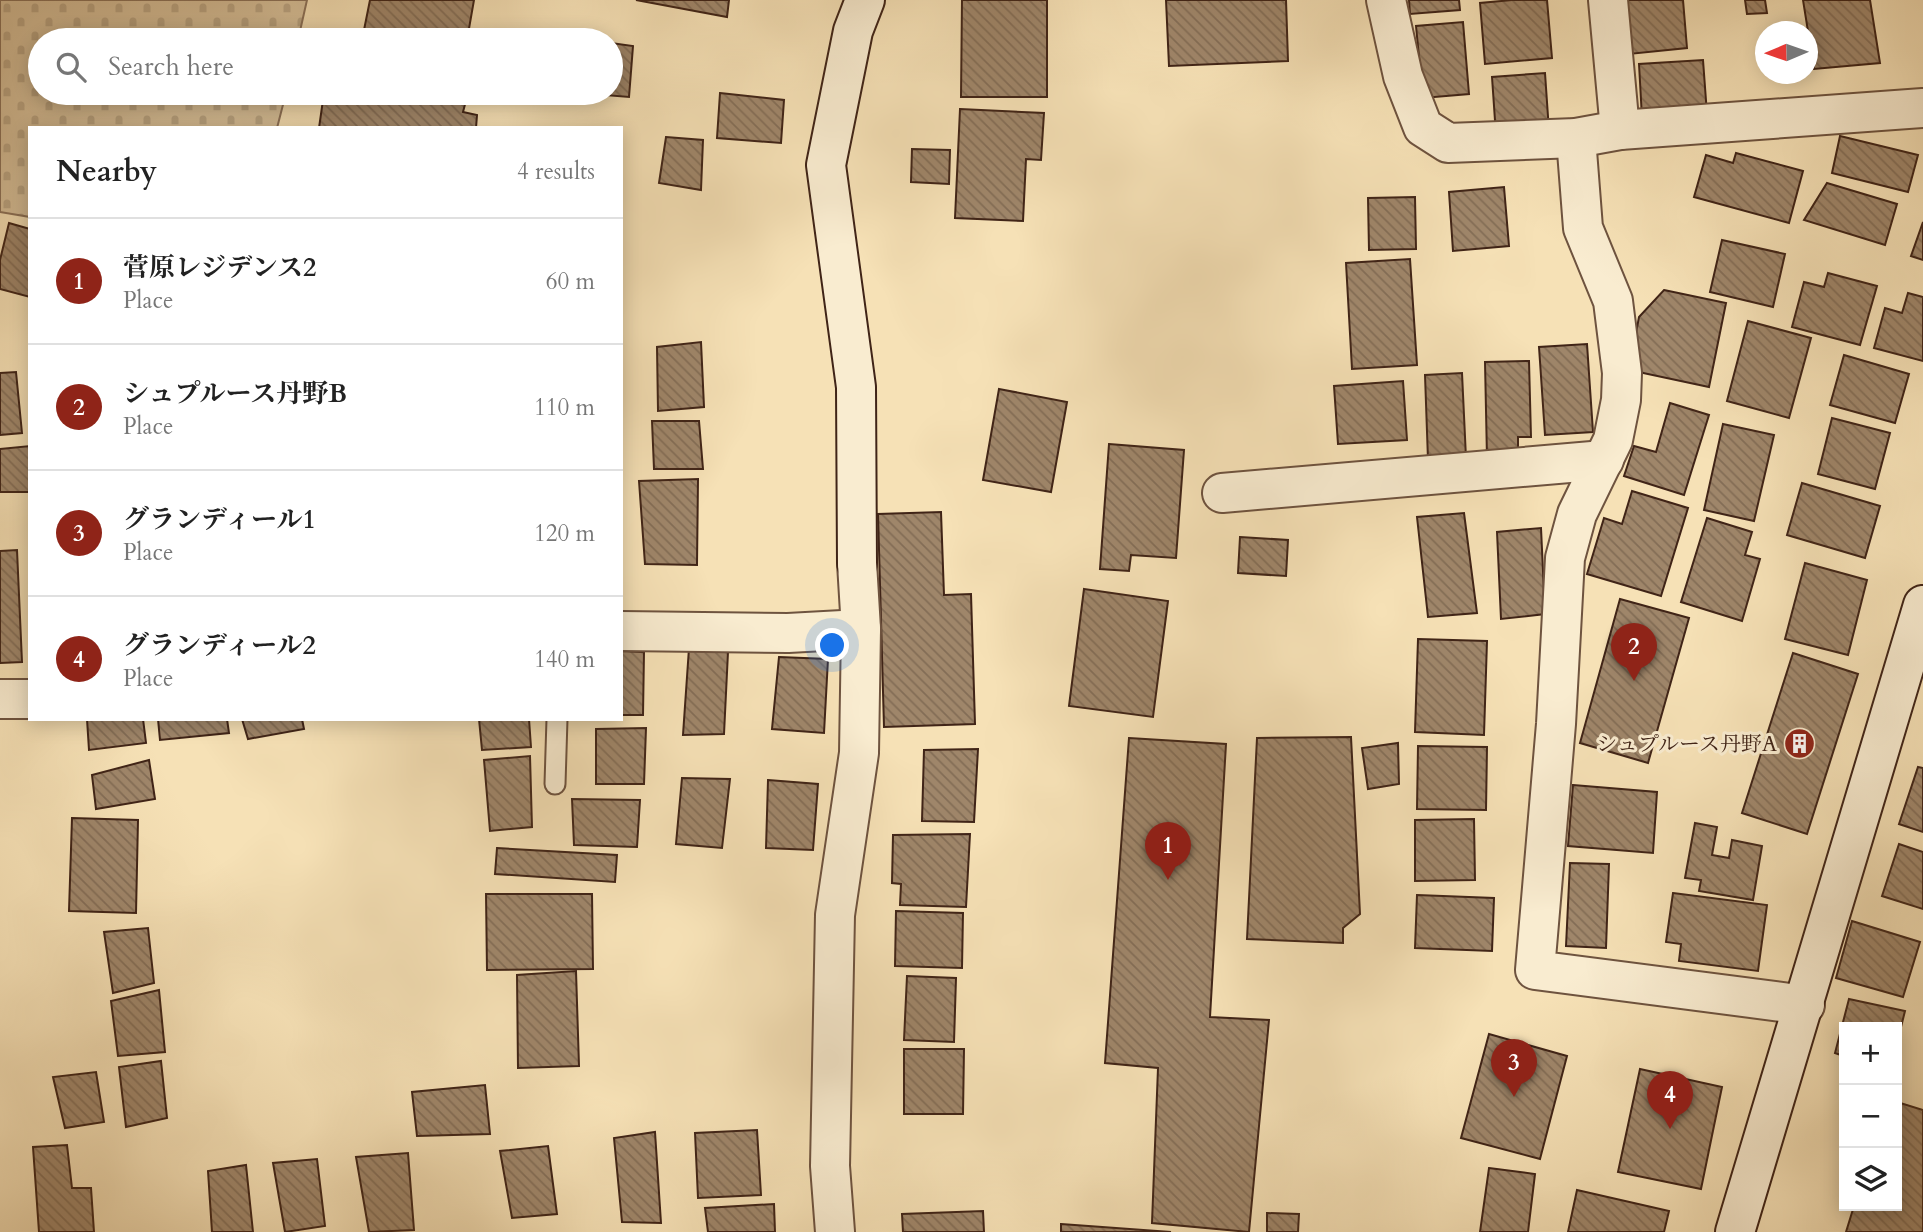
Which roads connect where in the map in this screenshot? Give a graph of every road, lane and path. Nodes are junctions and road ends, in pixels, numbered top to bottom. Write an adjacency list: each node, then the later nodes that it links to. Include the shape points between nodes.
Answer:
1 (864, 0): 10 (street, via 853,31 826,164 856,387 856,564)
2 (1386, 0): 6 (street, via 1403,76 1423,127 1448,144)
3 (1608, 0): 5 (street)
4 (1923, 108): 5 (street)
5 (1620, 130): 6 (street)
6 (1576, 138): 7 (street, via 1583,228 1613,301 1622,373 1613,440)
7 (1604, 460): 8 (street); 16 (street, via 1577,514 1565,558 1535,971)
8 (1222, 493)
9 (1923, 605): 16 (street)
10 (861, 629): 11 (street); 17 (street, via 859,753 835,915 830,1166)
11 (623, 631)
12 (0, 699): 13 (street)
13 (28, 699)
14 (557, 721): 15 (lane)
15 (555, 784)
16 (1805, 1004): 18 (street)
17 (835, 1232)
18 (1735, 1232)

